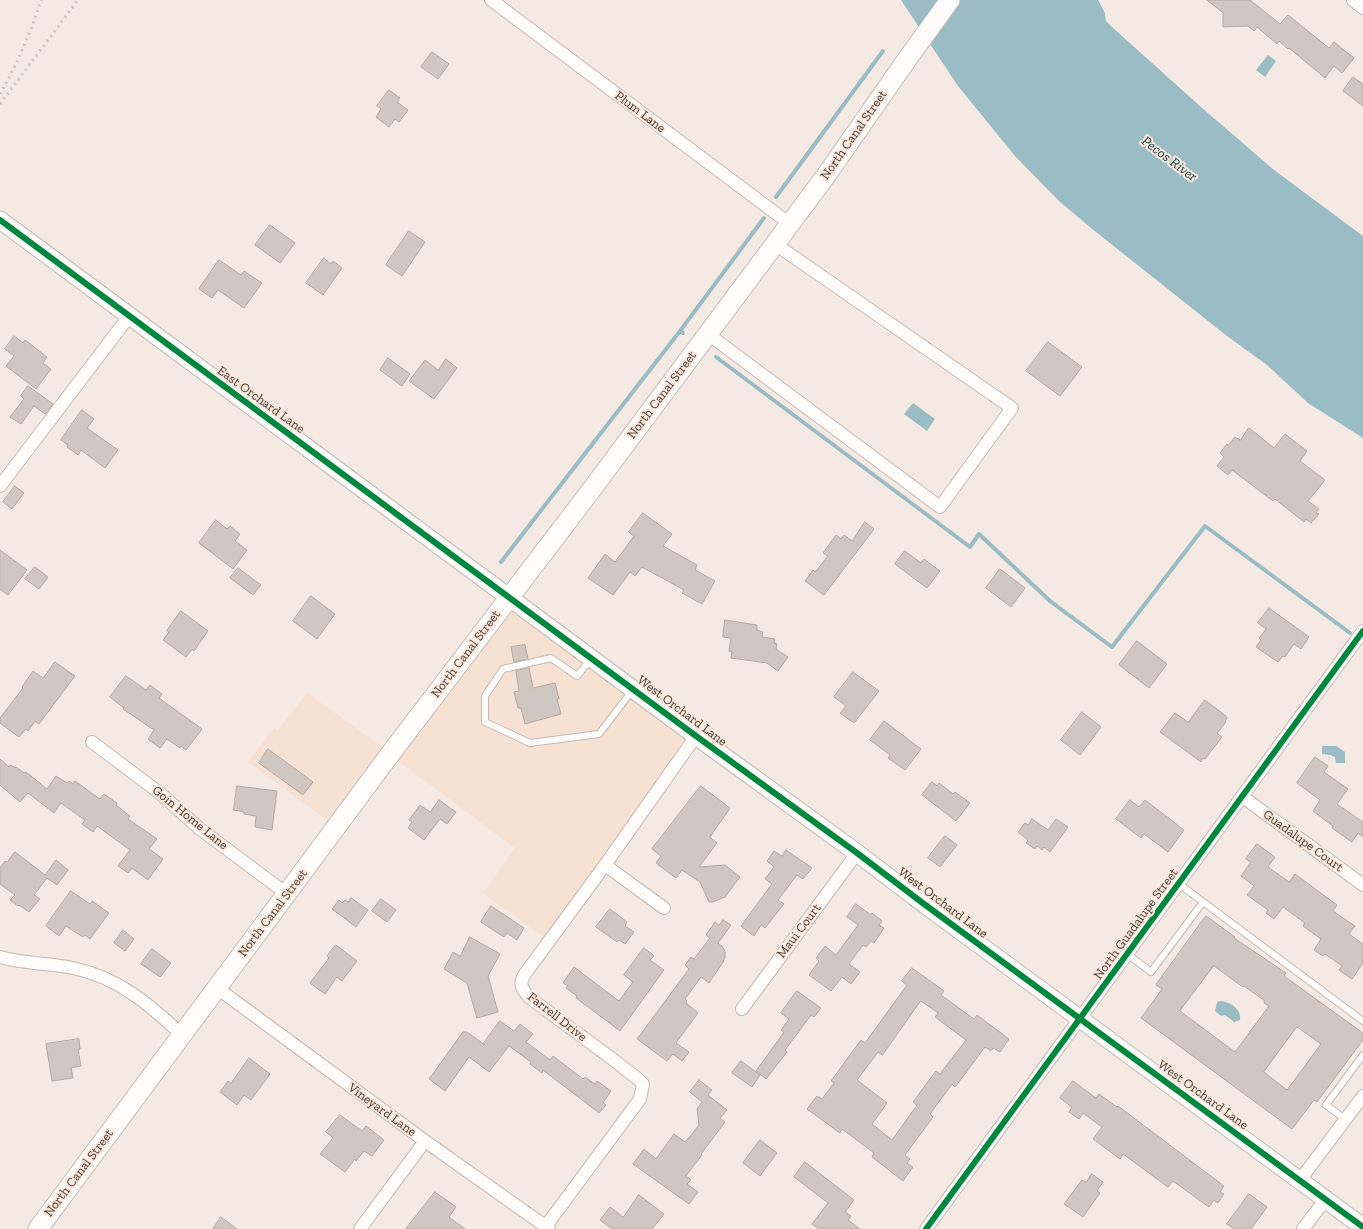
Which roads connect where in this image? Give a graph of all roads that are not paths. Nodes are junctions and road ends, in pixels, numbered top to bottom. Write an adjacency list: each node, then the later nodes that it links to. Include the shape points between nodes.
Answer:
1 (950, 0): 6 (main road, North Canal Street)
2 (1353, 0): 4 (street)
3 (494, 1): 6 (street, Plum Lane)
4 (1363, 8)
5 (0, 220): 8 (street, East Orchard Lane)
6 (790, 224): 7 (main road, North Canal Street)
7 (775, 244): 9 (main road, North Canal Street); 9 (street, via 1012,408 940,507)
8 (130, 316): 10 (street); 11 (street, East Orchard Lane)
9 (708, 334): 11 (main road, North Canal Street)
10 (0, 486)
11 (509, 597): 13 (street, West Orchard Lane); 22 (main road, North Canal Street)
12 (1363, 631): 17 (street, North Guadalupe Street)
13 (592, 658): 14 (street, West Orchard Lane); 14 (lane, via 577,676 551,658 503,669 485,696 485,722 530,743 599,734)
14 (634, 689): 15 (street, West Orchard Lane)
15 (696, 736): 18 (street, West Orchard Lane); 19 (street, Farrell Drive)
16 (92, 742): 22 (street, Goin Home Lane, via 161,794 200,829)
17 (1243, 797): 20 (street, North Guadalupe Street); 21 (street, Guadalupe Court)
18 (857, 853): 28 (street, Maui Court); 29 (street, West Orchard Lane)
19 (605, 865): 24 (street); 39 (street, Farrell Drive, via 523,976 521,987 548,1013 638,1079 643,1084 643,1089 640,1099)
20 (1179, 884): 23 (lane); 25 (street, North Guadalupe Street)
21 (1363, 884)
22 (287, 894): 27 (main road, North Canal Street)
23 (1203, 902): 25 (lane, via 1151,972); 30 (lane)
24 (664, 908)
25 (1127, 954): 29 (street, North Guadalupe Street)
26 (0, 957): 31 (street, via 74,968 113,982 130,991)
27 (217, 988): 31 (main road, North Canal Street); 35 (street, Vineyard Lane)
28 (742, 1009)
29 (1080, 1018): 36 (street, West Orchard Lane); 42 (street, North Guadalupe Street)
30 (1363, 1021)
31 (182, 1035): 40 (main road, North Canal Street)
32 (1363, 1055): 34 (lane, via 1326,1105)
33 (1363, 1096): 34 (street)
34 (1345, 1119): 36 (street)
35 (425, 1141): 39 (street, Vineyard Lane); 41 (street)
36 (1300, 1180): 37 (street, West Orchard Lane)
37 (1325, 1200): 38 (street, West Orchard Lane); 43 (street)
38 (1363, 1227)
39 (547, 1228)
40 (38, 1229)
41 (360, 1229)
42 (926, 1229)
43 (1303, 1229)

